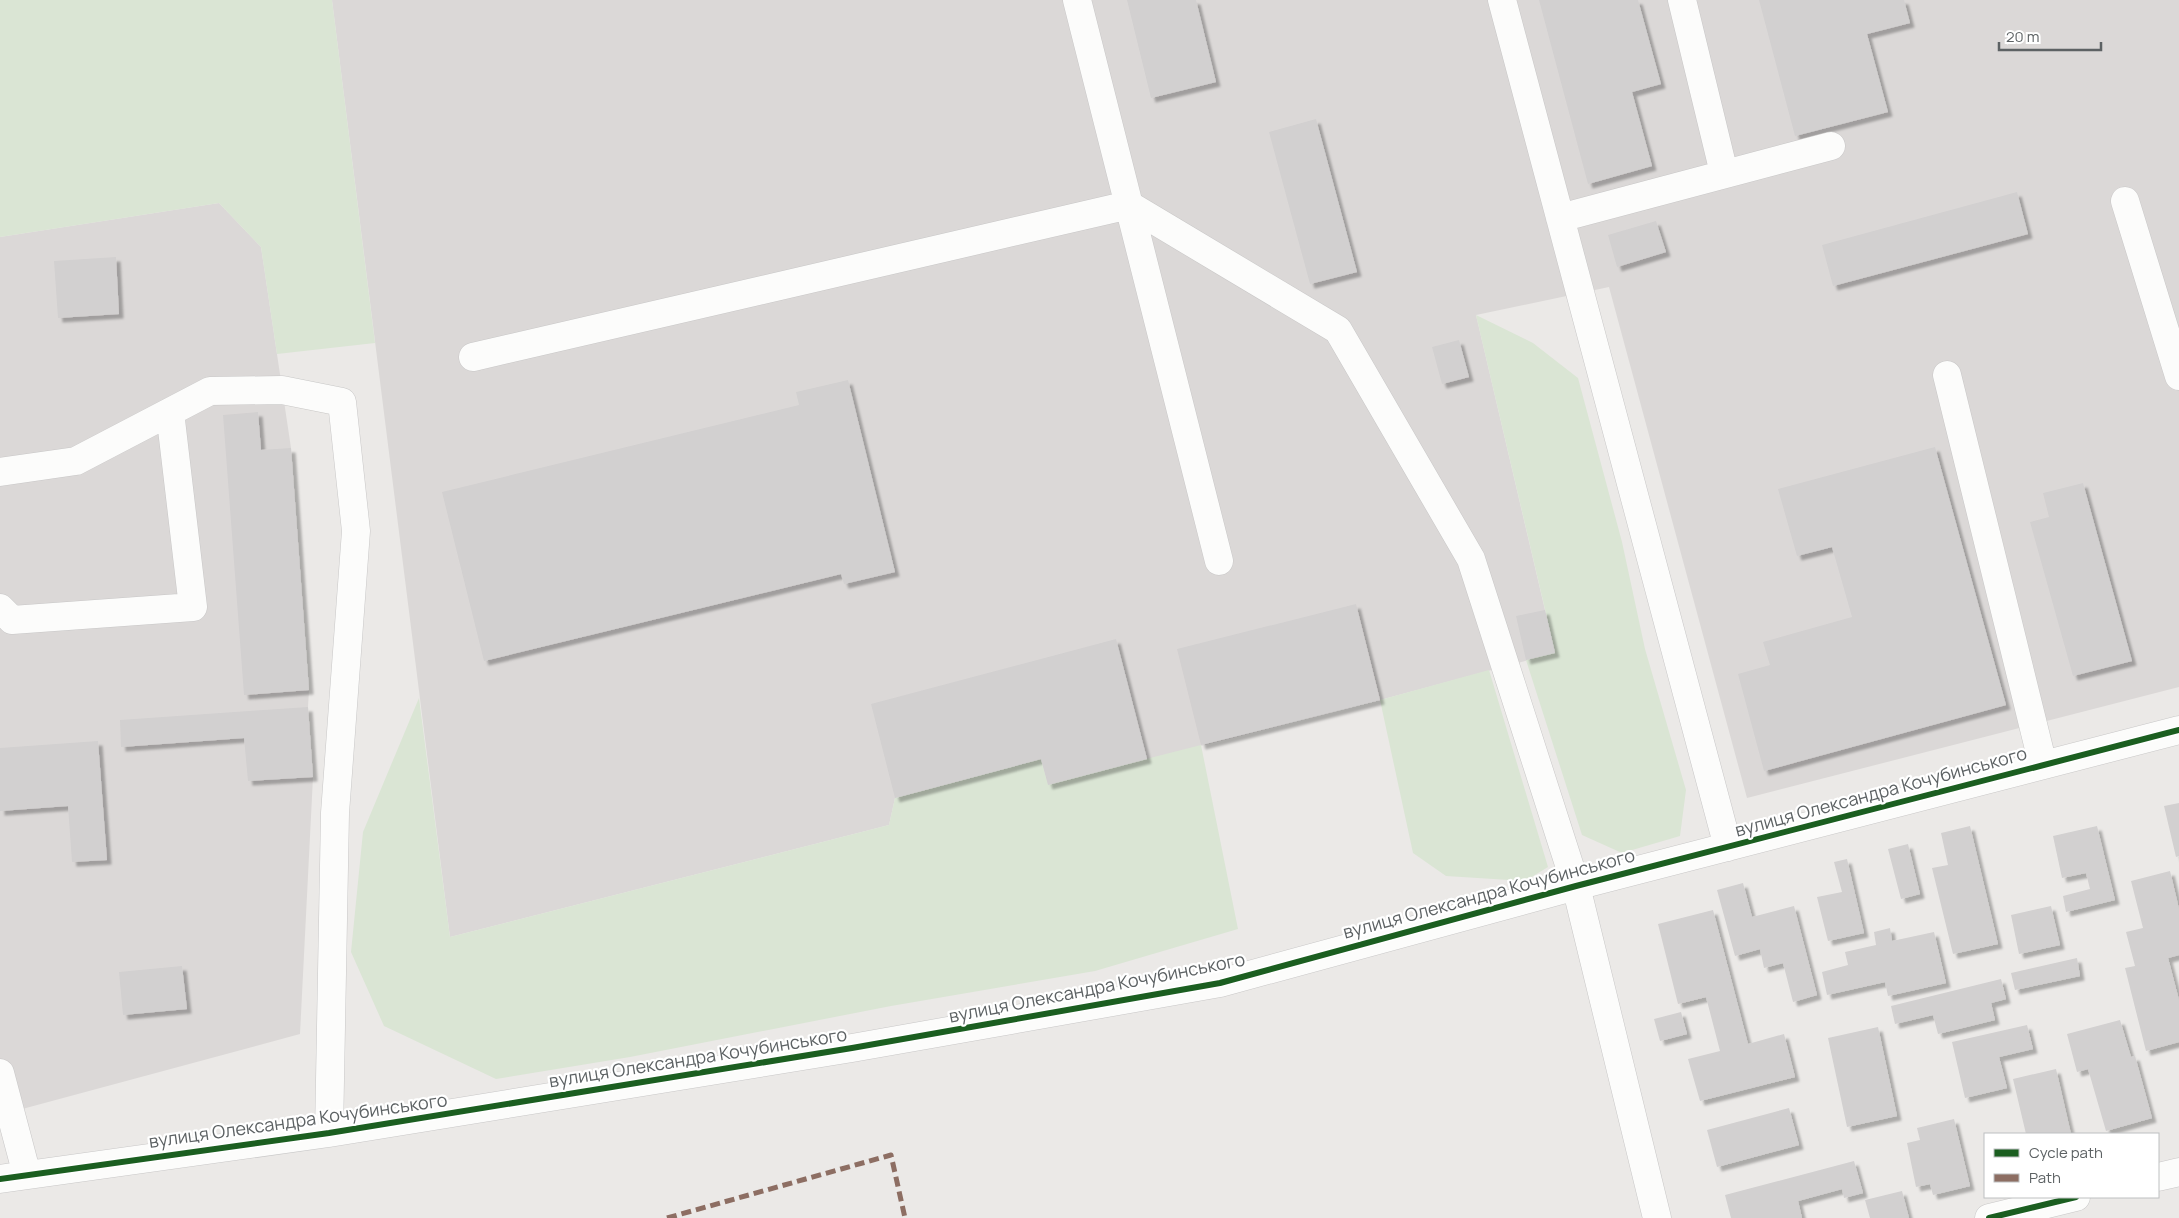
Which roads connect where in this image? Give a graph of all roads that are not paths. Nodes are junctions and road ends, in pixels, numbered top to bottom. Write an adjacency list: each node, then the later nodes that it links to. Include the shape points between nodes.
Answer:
1 (1077, 0): 7 (street)
2 (1502, 0): 8 (street)
3 (1682, 0): 5 (street)
4 (1831, 146): 5 (street)
5 (1724, 173): 8 (street)
6 (2125, 201): 11 (street)
7 (1129, 205): 9 (street); 14 (street); 19 (street, via 1338,330 1471,559)
8 (1560, 218): 18 (street)
9 (474, 357)
10 (1947, 375): 17 (street)
11 (2179, 376)
12 (170, 412): 13 (street, via 76,461); 15 (street, via 194,607 12,620); 21 (street, via 210,391 282,390 342,402 356,531 335,814)
13 (0, 472)
14 (1219, 561)
15 (0, 608)
16 (2179, 730): 17 (street, вулиця Олександра Кочубинського)
17 (2043, 765): 18 (street, вулиця Олександра Кочубинського)
18 (1728, 847): 19 (street, вулиця Олександра Кочубинського)
19 (1576, 886): 21 (street, вулиця Олександра Кочубинського, via 1220,983 852,1048); 27 (street)
20 (0, 1073): 23 (street)
21 (329, 1133): 23 (street, вулиця Олександра Кочубинського)
22 (2179, 1172): 24 (street)
23 (27, 1174): 25 (street, вулиця Олександра Кочубинського)
24 (2159, 1177)
25 (0, 1179)
26 (2072, 1198): 28 (street)
27 (1657, 1218)
28 (1989, 1218)

